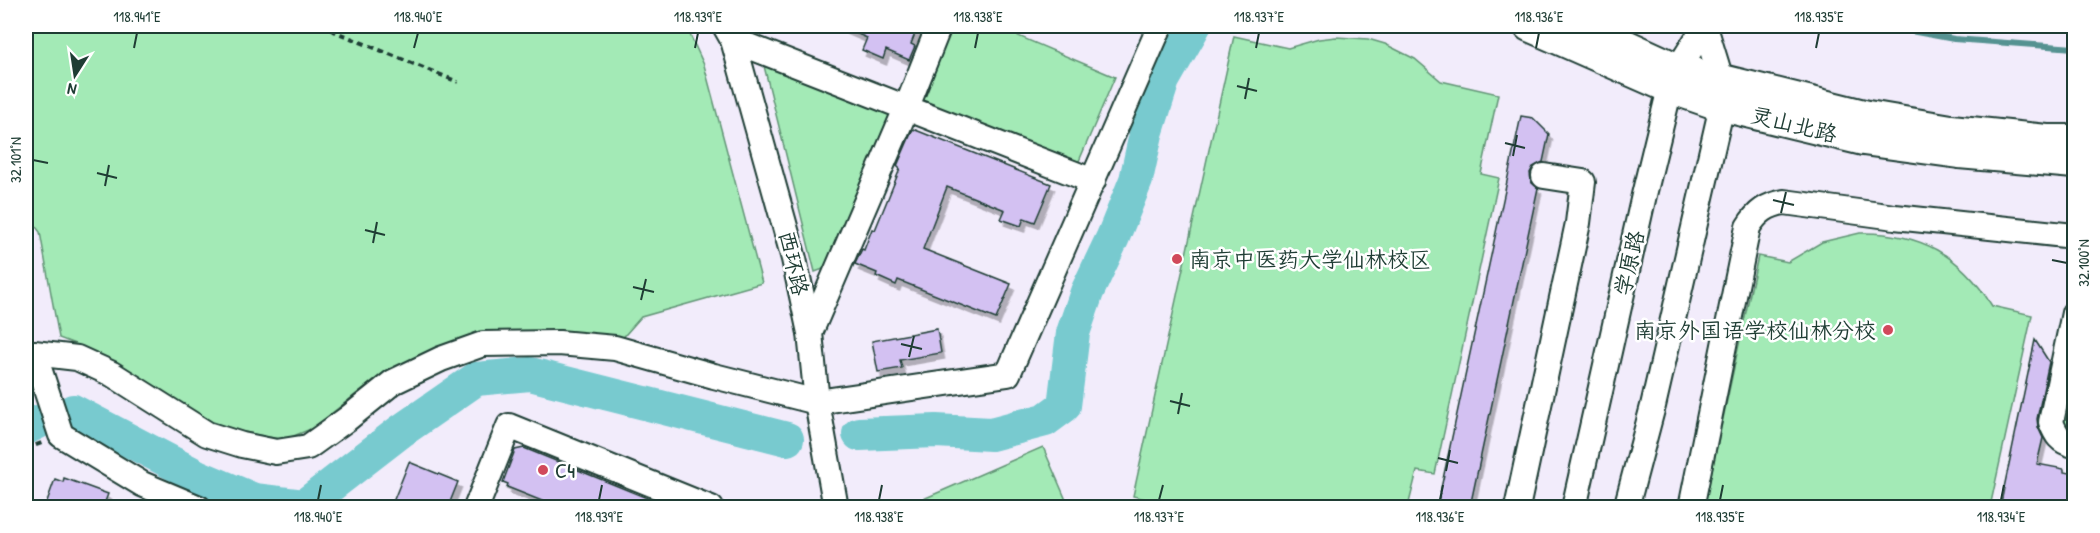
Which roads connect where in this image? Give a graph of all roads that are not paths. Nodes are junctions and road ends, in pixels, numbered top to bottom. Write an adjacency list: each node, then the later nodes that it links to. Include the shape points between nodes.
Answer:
1 (939, 26): 9 (street)
2 (1160, 26): 13 (street)
3 (1529, 26): 7 (main road, 灵山北路)
4 (1584, 26): 7 (main road, 灵山北路)
5 (1705, 26): 7 (street, 学原路); 8 (street, 学原路)
6 (729, 33): 9 (street); 16 (street, 西环路, via 794,259)
7 (1674, 78): 8 (main road, 灵山北路); 25 (street, 学原路)
8 (1722, 93): 10 (main road, 灵山北路, via 1951,130); 11 (main road, 灵山北路, via 1863,140); 26 (street, via 1653,406)
9 (906, 109): 13 (street); 16 (street)
10 (2074, 140)
11 (2074, 163)
12 (1544, 176): 24 (street, via 1583,182 1578,223)
13 (1093, 182): 18 (street, via 1008,374)
14 (2074, 236): 27 (street, via 1784,202 1763,209 1748,227)
15 (2074, 313): 19 (street, via 2051,422 2056,435)
16 (810, 333): 18 (street, 西环路)
17 (30, 358): 18 (street, via 77,358 112,374 207,434 276,452 308,447 393,382 483,344 559,343 615,348); 20 (street, via 61,435 142,484)
18 (817, 402): 23 (street, 西环路)
19 (2074, 445)
20 (199, 507)
21 (476, 507): 22 (street, via 509,426)
22 (711, 507)
23 (836, 507)
24 (1517, 507)
25 (1574, 507)
26 (1626, 507)
27 (1691, 507)

